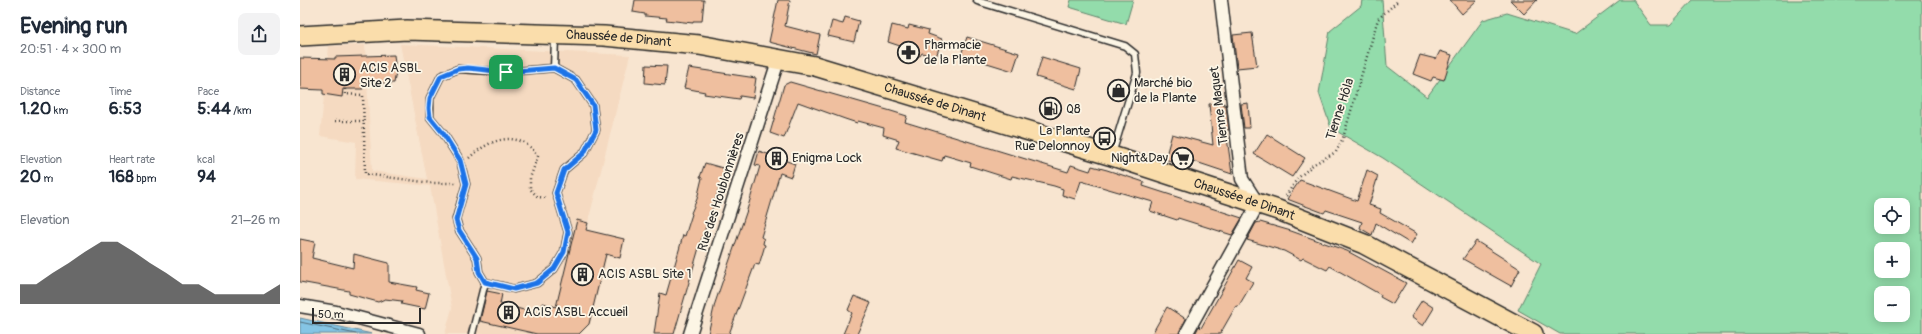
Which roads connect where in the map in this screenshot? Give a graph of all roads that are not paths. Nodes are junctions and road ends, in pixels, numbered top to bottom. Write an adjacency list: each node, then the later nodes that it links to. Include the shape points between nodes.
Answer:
1 (1221, 0): 8 (street, Tienne Maquet, via 1242,179)
2 (977, 2): 7 (lane, via 1125,46 1135,54 1137,73)
3 (556, 35): 4 (main road, Chaussée de Dinant, via 407,30); 5 (main road, Chaussée de Dinant, via 604,36 699,45); 6 (lane)
4 (300, 36)
5 (779, 58): 7 (main road, Chaussée de Dinant, via 815,66); 13 (street, Rue des Houblonnières)
6 (554, 68): 9 (lane, via 576,80 593,105 596,130 584,153 564,170 556,193 568,232 564,252 554,269 537,283 514,289); 9 (lane, via 506,72 458,69 441,76 430,98 430,117 456,151 462,166 466,184 456,220 459,230 477,258 479,272)
7 (1112, 156): 8 (main road, Chaussée de Dinant)
8 (1258, 204): 14 (street); 15 (main road, Chaussée de Dinant, via 1364,244)
9 (485, 282): 12 (lane)
10 (300, 306): 11 (street, via 336,312)
11 (419, 334)
12 (472, 334)
13 (690, 334)
14 (1186, 334)
15 (1533, 334)

